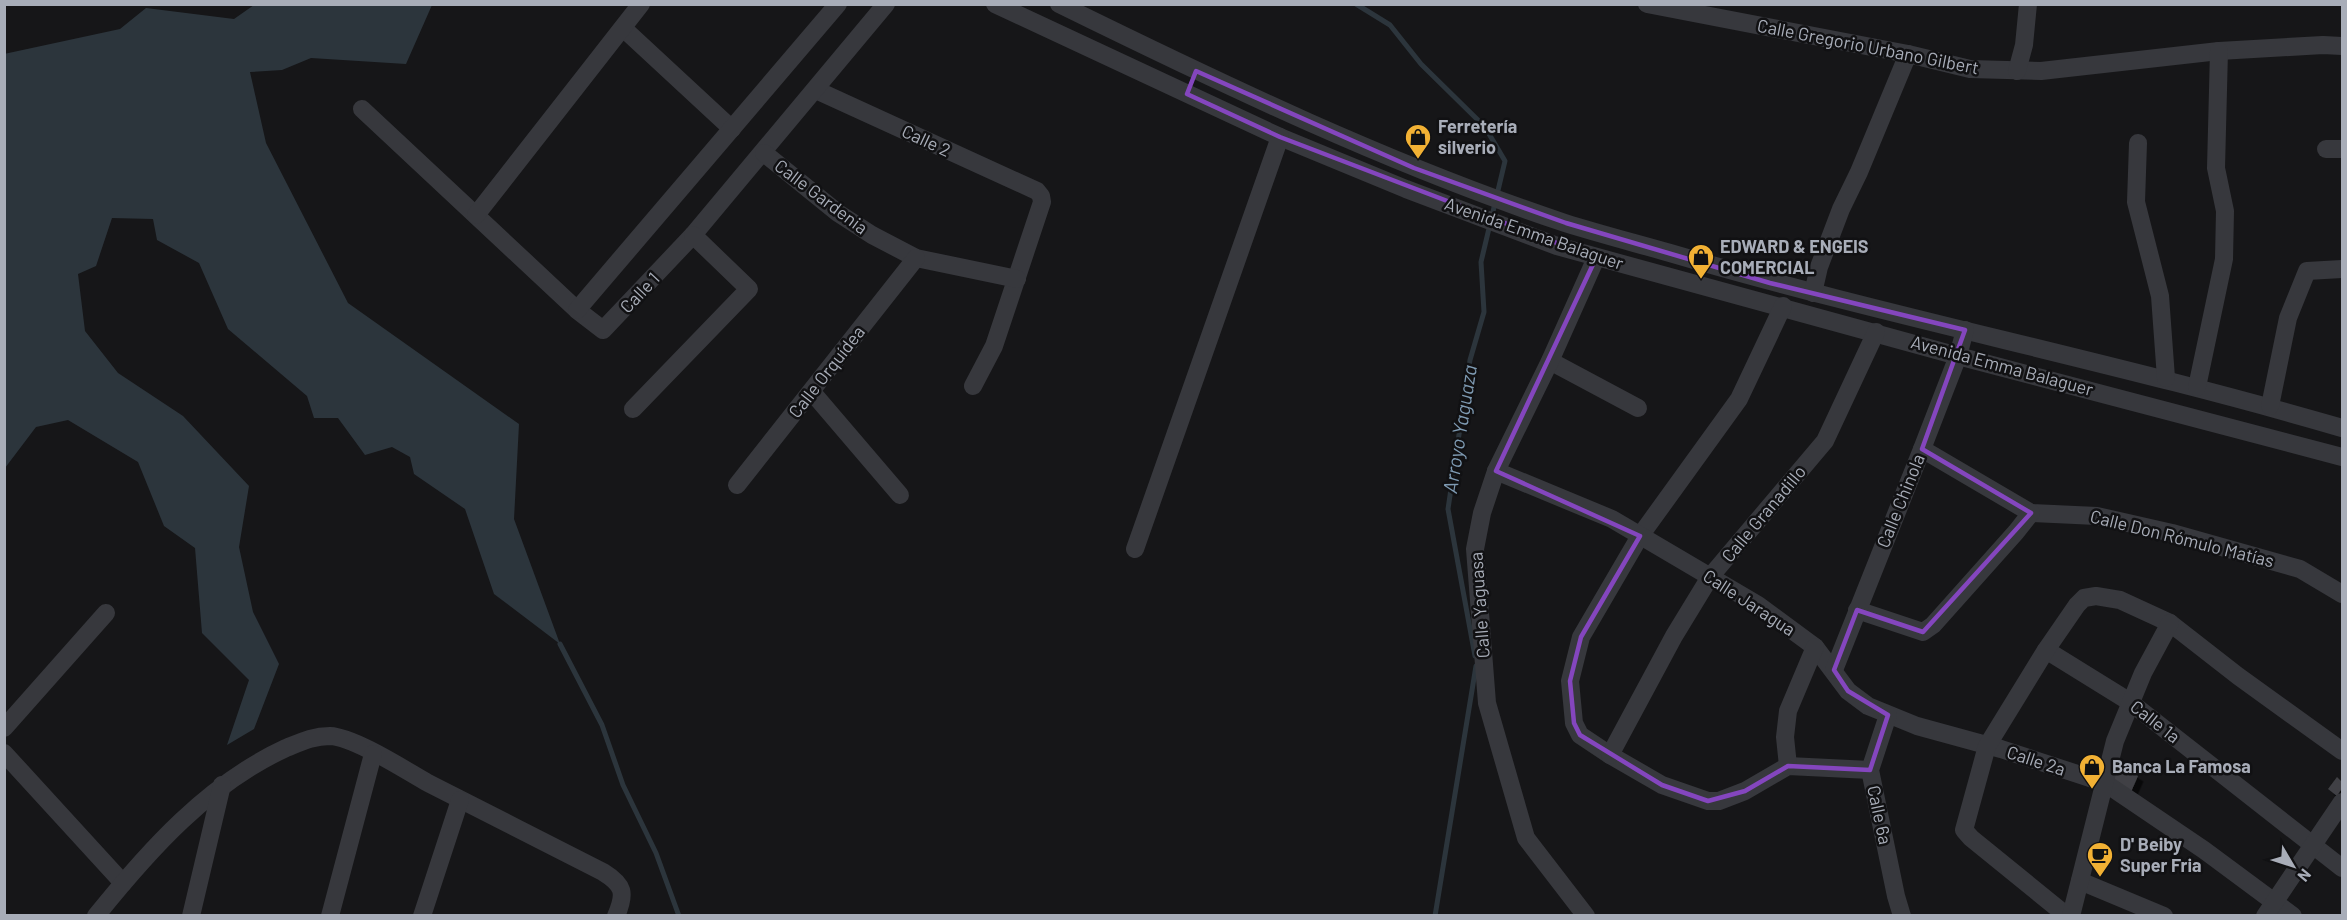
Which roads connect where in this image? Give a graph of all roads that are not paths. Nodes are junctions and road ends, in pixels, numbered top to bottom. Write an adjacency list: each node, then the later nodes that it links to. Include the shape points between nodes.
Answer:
1 (641, 4): 8 (street)
2 (838, 4): 17 (street)
3 (886, 4): 14 (street, Calle 1)
4 (995, 4): 15 (street, Avenida Emma Balaguer)
5 (1059, 4): 12 (street, Avenida Emma Balaguer)
6 (1647, 4): 11 (street, Calle Gregorio Urbano Gilbert)
7 (2028, 4): 13 (street)
8 (623, 28): 17 (street); 21 (street)
9 (2343, 46): 10 (street, Calle Gregorio Urbano Gilbert)
10 (2219, 51): 13 (street, Calle Gregorio Urbano Gilbert); 36 (street, via 2216,168 2225,211 2224,259)
11 (1908, 54): 13 (street, Calle Gregorio Urbano Gilbert, via 1970,69); 27 (street, via 1841,209)
12 (1196, 71): 15 (street); 27 (street, Avenida Emma Balaguer, via 1414,168 1566,223)
13 (2017, 71)
14 (816, 90): 20 (street, Calle 1); 26 (street, Calle 2, via 1037,191 1042,202)
15 (1186, 94): 18 (street, Avenida Emma Balaguer)
16 (362, 109): 21 (street, Calle 1)
17 (732, 129): 29 (street)
18 (1280, 137): 24 (street, Avenida Emma Balaguer, via 1406,189); 49 (street)
19 (2138, 143): 34 (street, via 2136,201 2160,296)
20 (764, 153): 22 (street, Calle 1); 23 (street, Calle Gardenia, via 838,213)
21 (476, 215): 29 (street, Calle 1)
22 (693, 235): 29 (street, Calle 1, via 606,329); 40 (street, via 748,289)
23 (916, 258): 26 (street, Calle Gardenia); 37 (street, Calle Orquídea)
24 (1596, 258): 28 (street, Avenida Emma Balaguer); 33 (street, Calle Yaguasa)
25 (2343, 269): 38 (street, via 2307,271 2288,318)
26 (1017, 279): 35 (street, via 994,346)
27 (1813, 293): 30 (street, Avenida Emma Balaguer)
28 (1783, 306): 31 (street, Avenida Emma Balaguer); 48 (street, via 1739,399)
29 (577, 310)
30 (1965, 330): 32 (street, Calle Chinola); 34 (street, Avenida Emma Balaguer)
31 (1876, 332): 32 (street, Avenida Emma Balaguer); 50 (street, Calle Granadillo, via 1825,441)
32 (1958, 356): 42 (street, Calle Chinola); 43 (street, Avenida Emma Balaguer)
33 (1550, 361): 39 (street); 44 (street, Calle Yaguasa)
34 (2166, 378): 36 (street, Avenida Emma Balaguer)
35 (973, 386)
36 (2197, 387): 38 (street, Avenida Emma Balaguer)
37 (812, 392): 45 (street, Calle Orquídea); 46 (street)
38 (2270, 406): 41 (street, Avenida Emma Balaguer)
39 (1638, 408)
40 (633, 409)
41 (2343, 428)
42 (1922, 449): 47 (street, Calle Don Rómulo Matías); 52 (street, Calle Chinola)
43 (2343, 457)
44 (1496, 471): 48 (street, Calle Jaragua, via 1612,519); 82 (street, Calle Yaguasa, via 1475,549 1487,703 1526,838)
45 (737, 485)
46 (900, 495)
47 (2031, 513): 51 (street, Calle Don Rómulo Matías, via 2097,516 2172,532 2300,569); 52 (street, via 1923,632)
48 (1640, 536): 50 (street, Calle Jaragua); 65 (street, via 1581,638 1570,681 1574,723 1581,735)
49 (1135, 549)
50 (1710, 577): 55 (street, Calle Jaragua, via 1758,605); 65 (street, Calle Granadillo)
51 (2343, 594)
52 (1857, 610): 57 (street, Calle Chinola)
53 (106, 613): 60 (street)
54 (2170, 623): 56 (street, via 2120,600 2084,598); 58 (street); 62 (street)
55 (1815, 647): 57 (street, Calle Jaragua); 66 (street, via 1788,711)
56 (2046, 650): 58 (street, Calle 1a); 61 (street)
57 (1834, 670): 59 (street, Calle Jaragua, via 1848,691)
58 (2130, 702): 68 (street); 72 (street, Calle 1a)
59 (1888, 715): 61 (street, Calle Jaragua); 67 (street, Calle 6a)
60 (4, 728)
61 (1987, 746): 68 (street, Calle 2a); 84 (street, via 1964,830)
62 (2343, 751)
63 (4, 753): 75 (street)
64 (373, 754): 69 (street, via 333,736 313,736); 70 (street); 79 (street)
65 (1610, 755): 66 (street, via 1662,785 1707,801 1719,801 1745,791)
66 (1788, 765): 67 (street)
67 (1870, 770): 83 (street, Calle 6a)
68 (2105, 783): 74 (street); 76 (street, Calle 2a)
69 (222, 785): 75 (street, via 193,809); 77 (street)
70 (460, 800): 80 (street); 81 (street, via 616,880 622,890)
71 (2343, 801): 72 (street)
72 (2311, 845): 73 (street, Calle 1a); 76 (street)
73 (2343, 868)
74 (2080, 881): 84 (street); 85 (street)
75 (123, 883): 78 (street)
76 (2269, 908): 86 (street, Calle 2a)
77 (197, 914)
78 (96, 915)
79 (330, 915)
80 (422, 915)
81 (616, 915)
82 (1586, 915)
83 (1902, 915)
84 (2069, 915)
85 (2164, 915)
86 (2293, 915)

